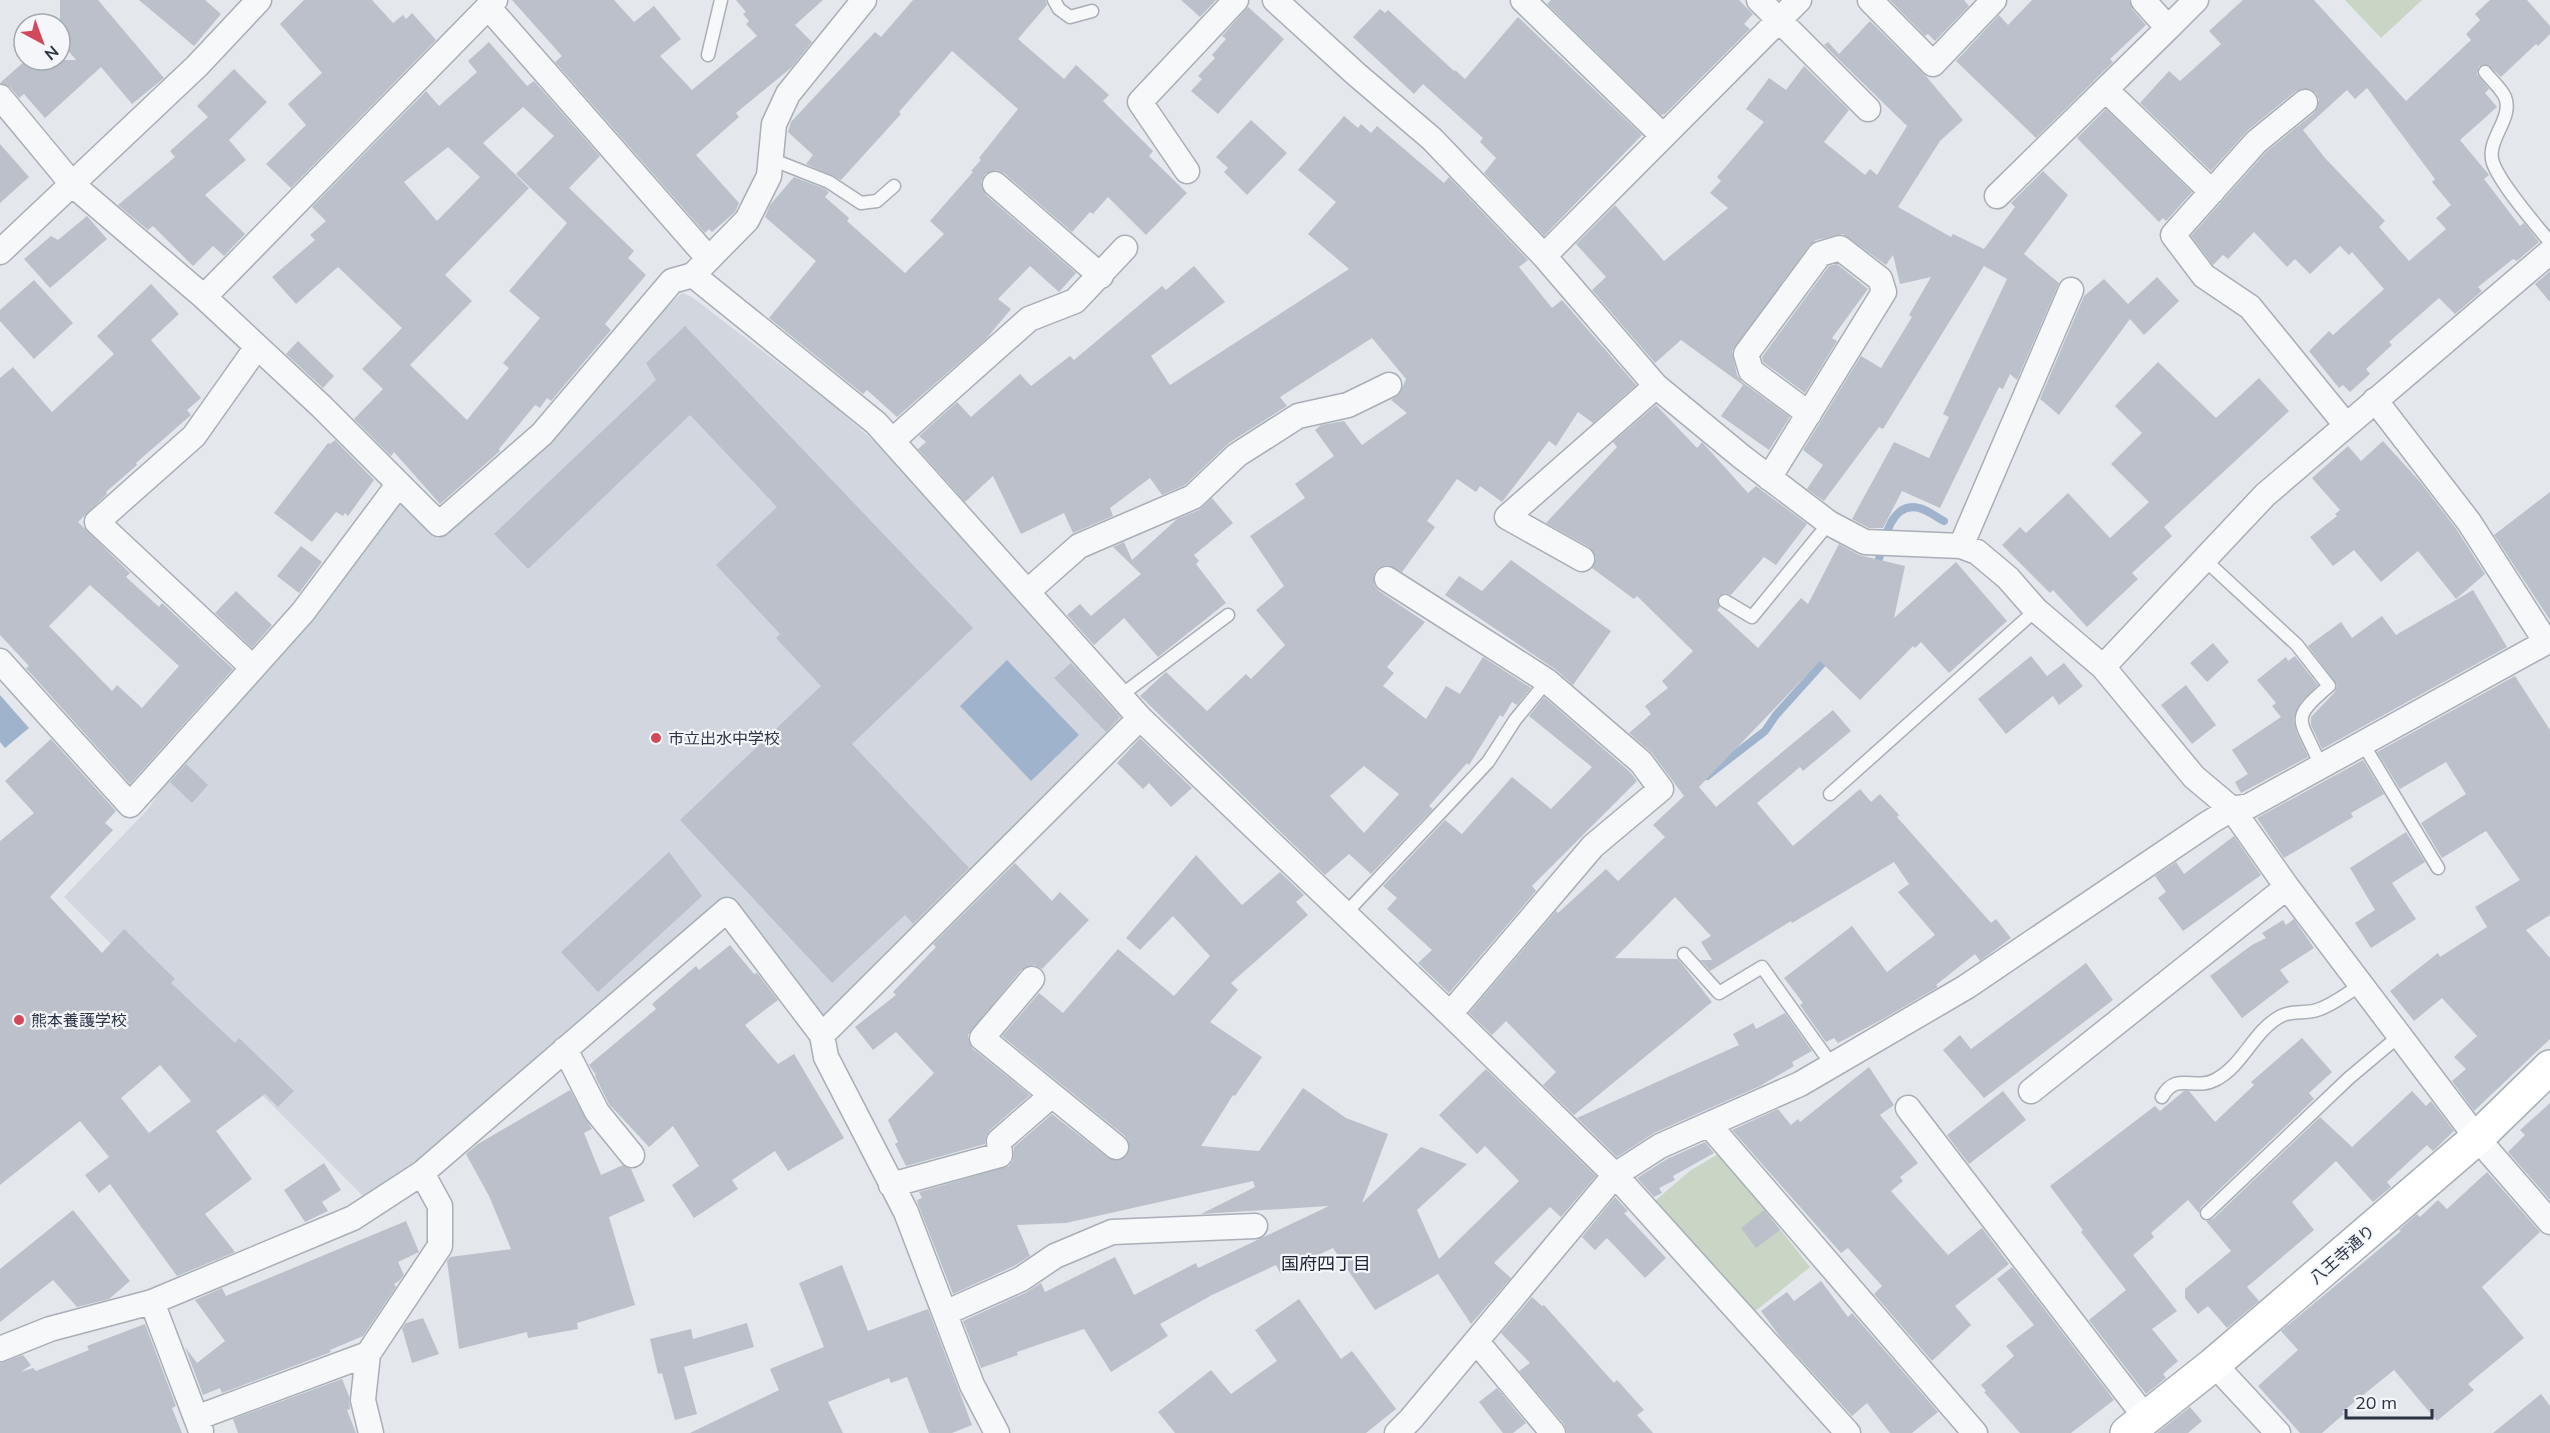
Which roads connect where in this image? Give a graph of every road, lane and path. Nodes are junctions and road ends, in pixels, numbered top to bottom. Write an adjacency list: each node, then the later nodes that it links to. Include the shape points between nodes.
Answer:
1 (259, 0): 28 (street, via 197,66)
2 (721, 0): 18 (lane)
3 (864, 0): 25 (street, via 788,94 774,124)
4 (1054, 0): 15 (lane, via 1070,17)
5 (1236, 0): 26 (street, via 1140,102)
6 (1275, 0): 36 (street, via 1432,139)
7 (1523, 0): 24 (street)
8 (1759, 0): 16 (street)
9 (1799, 0): 16 (street)
10 (1870, 0): 11 (street, via 1933,64)
11 (1994, 0)
12 (2142, 0): 17 (street)
13 (2196, 0): 17 (street)
14 (491, 4): 37 (street); 40 (street)
15 (1092, 11)
16 (1780, 19): 23 (street); 24 (street)
17 (2168, 28): 20 (street)
18 (708, 55)
19 (2485, 72): 32 (lane, via 2506,99 2506,112 2492,148 2493,163)
20 (2106, 90): 30 (street); 31 (street)
21 (0, 97): 28 (street)
22 (2305, 102): 30 (street, via 2256,142)
23 (1869, 109)
24 (1663, 136): 36 (street)
25 (771, 159): 29 (lane, via 829,182 861,203 877,201); 37 (street, via 769,176 747,220)
26 (1187, 171)
27 (995, 184): 38 (street)
28 (73, 185): 34 (street); 40 (street)
29 (894, 186)
30 (2212, 192): 46 (street, via 2173,235 2204,276 2250,307)
31 (1997, 196)
32 (2550, 242)
33 (1125, 248): 38 (street)
34 (0, 252)
35 (2550, 252): 44 (street)
36 (1544, 256): 43 (street)
37 (701, 267): 47 (street); 49 (street, via 672,281 542,434 439,524)
38 (1101, 276): 47 (street, via 1075,302 1029,319)
39 (2071, 290): 51 (street)
40 (204, 297): 41 (street)
41 (257, 347): 49 (street); 62 (street, via 194,436 97,522)
42 (1389, 385): 55 (street, via 1348,405 1299,416 1237,455 1193,497 1079,546)
43 (1656, 386): 48 (street); 52 (street, via 1507,516)
44 (2375, 400): 46 (street); 59 (street, via 2469,522)
45 (1809, 414): 45 (street, via 1884,292 1880,279 1840,248 1820,254 1746,354 1751,371); 48 (street)
46 (2346, 425): 53 (street, via 2265,495)
47 (892, 441): 55 (street)
48 (1769, 478): 50 (street)
49 (398, 485): 62 (street, via 303,612)
50 (1830, 523): 51 (street, via 1865,542); 56 (lane, via 1752,616)
51 (1961, 546): 57 (street, via 1977,552 2008,578)
52 (1582, 559)
53 (2205, 560): 61 (street); 67 (lane, via 2297,645 2329,686 2308,703 2301,718 2303,732 2318,760)
54 (1386, 579): 63 (street)
55 (1028, 592): 64 (street)
56 (1725, 601)
57 (2036, 610): 61 (street); 68 (lane)
58 (1228, 615): 64 (lane)
59 (2548, 641): 66 (street)
60 (0, 661): 62 (street, via 130,805)
61 (2103, 667): 69 (street, via 2194,777)
62 (254, 668)
63 (1546, 681): 72 (lane, via 1488,762); 76 (street, via 1641,762 1661,789 1593,846)
64 (1120, 696): 65 (street)
65 (1140, 718): 72 (street); 77 (street)
66 (2363, 744): 67 (street); 70 (lane)
67 (2314, 771): 69 (street, via 2249,807)
68 (1830, 794)
69 (2232, 809): 71 (street); 80 (street, via 1966,987)
70 (2438, 868)
71 (2287, 887): 75 (street); 82 (street)
72 (1345, 914): 76 (street)
73 (1684, 954): 80 (lane, via 1719,993 1762,967)
74 (1032, 979): 83 (street, via 982,1038)
75 (2361, 985): 78 (street); 84 (lane, via 2315,1011 2281,1016 2232,1068 2214,1081 2198,1085 2174,1083)
76 (1450, 1014): 91 (street)
77 (822, 1035): 79 (street, via 727,910); 92 (street, via 826,1057)
78 (2399, 1036): 87 (street); 93 (lane, via 2349,1078)
79 (565, 1050): 89 (street, via 597,1112); 90 (street)
80 (1832, 1065): 86 (street, via 1800,1084)
81 (2550, 1067): 87 (street, 八王寺通り)
82 (2031, 1091)
83 (1052, 1095): 88 (street); 92 (street, via 999,1141 1000,1155)
84 (2162, 1096)
85 (1908, 1108): 103 (street)
86 (1709, 1125): 91 (street, via 1660,1146); 109 (street)
87 (2477, 1138): 94 (street); 101 (street, 八王寺通り)
88 (1116, 1147)
89 (632, 1155)
90 (422, 1173): 96 (street, via 353,1218); 100 (street, via 440,1206 440,1246)
91 (1615, 1175): 98 (street); 108 (street)
92 (891, 1185): 97 (street, via 906,1212)
93 (2207, 1213)
94 (2550, 1222)
95 (1255, 1226): 97 (street, via 1112,1232 1055,1256 1021,1279)
96 (152, 1302): 99 (street, via 50,1329); 102 (street)
97 (945, 1313): 105 (street, via 972,1385)
98 (1476, 1341): 106 (street); 107 (street)
99 (0, 1349)
100 (368, 1354): 102 (street); 104 (street, via 363,1400)
101 (2214, 1364): 103 (street, 八王寺通り); 110 (street)
102 (199, 1425)
103 (2137, 1426)
104 (370, 1433)
105 (997, 1433)
106 (1397, 1433)
107 (1553, 1433)
108 (1848, 1433)
109 (1975, 1433)
110 (2278, 1433)

